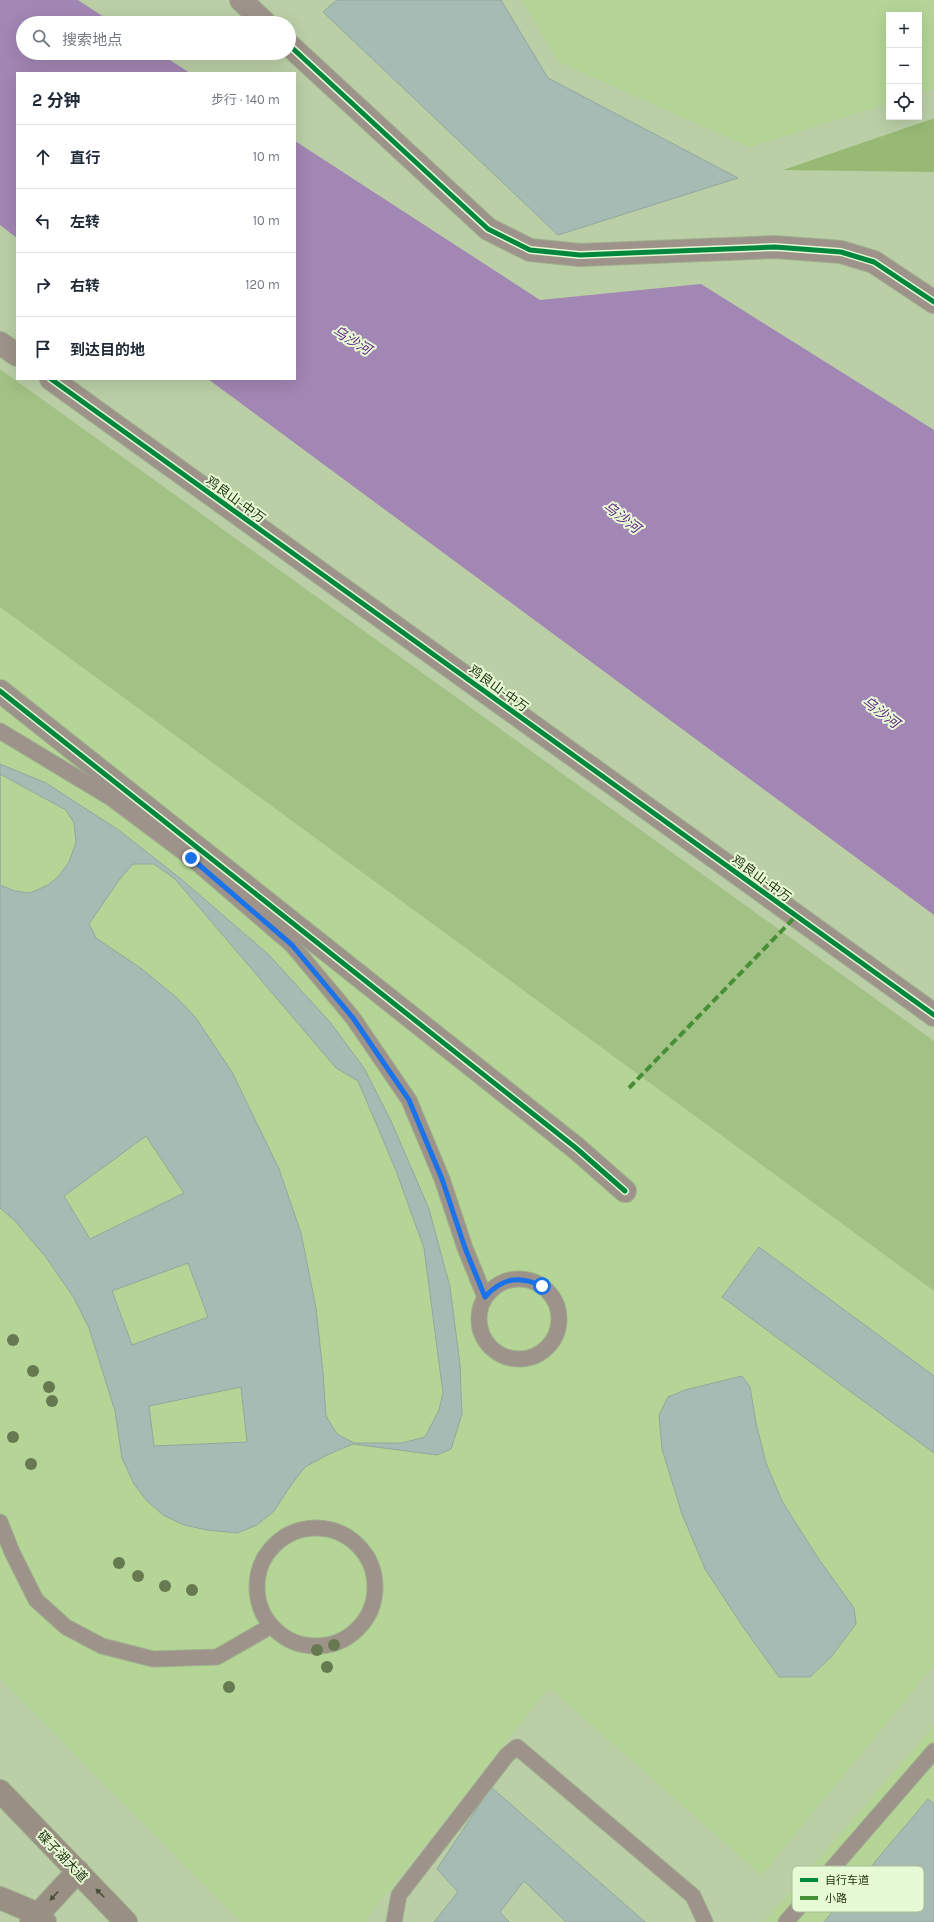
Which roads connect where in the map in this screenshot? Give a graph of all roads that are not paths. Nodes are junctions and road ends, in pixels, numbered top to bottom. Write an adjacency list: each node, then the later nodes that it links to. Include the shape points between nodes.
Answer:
1 (241, 0): 2 (street)
2 (258, 16)
3 (296, 51): 4 (street, via 488,229 530,250 580,255 775,247 841,252 874,262)
4 (934, 302)
5 (0, 342): 6 (street)
6 (16, 354)
7 (52, 380): 10 (street, 鸡良山-中万)
8 (0, 691): 11 (street, via 576,1148)
9 (0, 732): 12 (lane, via 111,798 191,858 292,945 353,1018 409,1100 442,1179 465,1248)
10 (934, 1015)
11 (625, 1191)
12 (485, 1297): 12 (lane, via 480,1309 479,1322 488,1346 499,1355 513,1360 526,1360 539,1355 550,1346 557,1334 560,1321 558,1307 542,1286 530,1280 505,1281)
13 (0, 1522): 14 (lane, via 36,1600 66,1627 102,1646 153,1659 217,1657)
14 (271, 1626): 14 (lane, via 285,1637 302,1644 320,1646 338,1642 354,1632 366,1618 373,1602 375,1584 371,1565 360,1548 345,1535 325,1528 304,1528 285,1536 270,1549 260,1567 256,1587 260,1608)
15 (934, 1751): 17 (lane)
16 (0, 1791): 18 (main road, 碟子湖大道)
17 (834, 1866)
18 (78, 1871): 21 (main road, 碟子湖大道, one-way to 18); 22 (main road, one-way to 22)
19 (0, 1898): 22 (main road)
20 (795, 1912): 25 (lane)
21 (116, 1918)
22 (38, 1919)
23 (394, 1922): 24 (lane, via 399,1895 507,1755 517,1747 693,1896)
24 (706, 1922)
25 (786, 1922)

